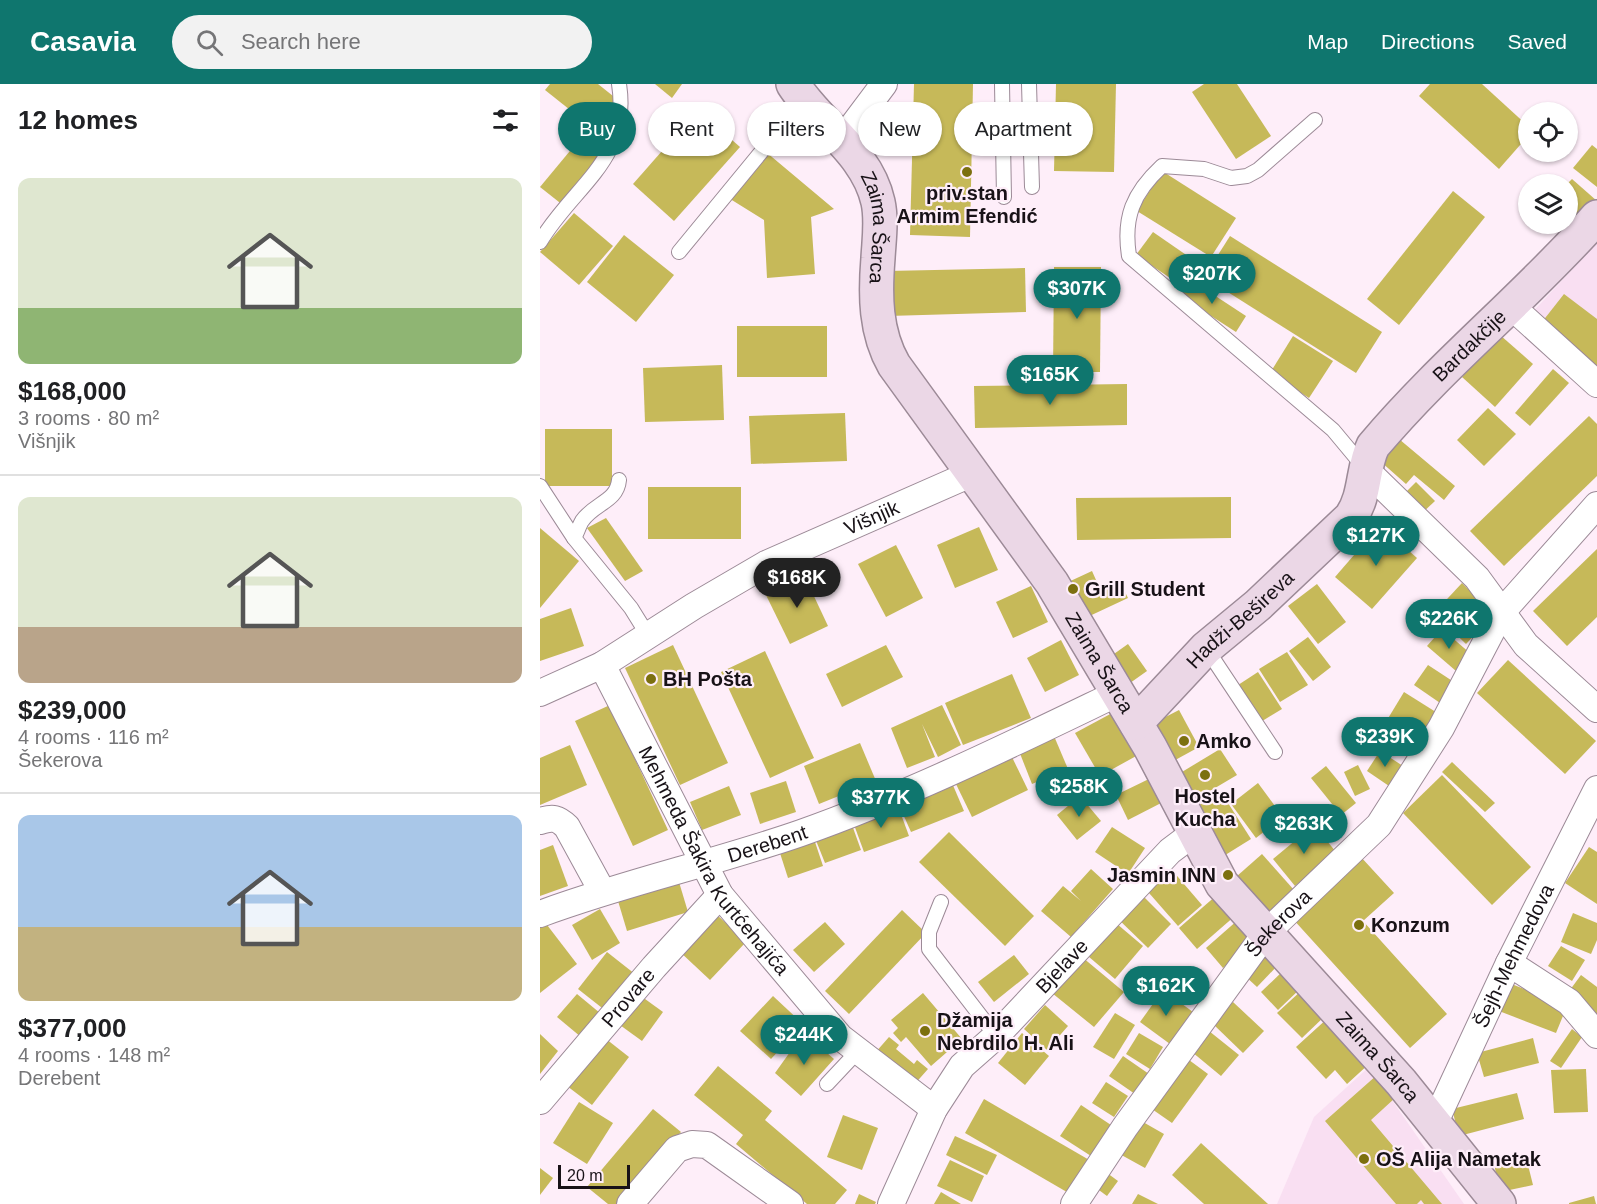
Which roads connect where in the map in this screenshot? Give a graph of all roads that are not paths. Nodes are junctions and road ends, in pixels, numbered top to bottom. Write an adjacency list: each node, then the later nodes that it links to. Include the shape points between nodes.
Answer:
1 (619, 84): 12 (lane, via 623,109 605,162 549,226)
2 (884, 84): 7 (street)
3 (1002, 84): 10 (lane)
4 (1029, 84): 9 (lane)
5 (798, 92): 13 (lane)
6 (1316, 120): 17 (lane, via 1247,176 1231,178 1204,169 1162,166 1136,196 1125,232 1129,256 1333,430)
7 (846, 135)
8 (846, 145): 16 (street, Zaima Šarca, via 869,175 879,203 877,314 885,349)
9 (1032, 187)
10 (1004, 197)
11 (1597, 217): 14 (street, Bardakčije)
12 (540, 242)
13 (679, 252)
14 (1511, 306): 15 (street); 17 (street, Bardakčije, via 1405,409 1373,446)
15 (1597, 384)
16 (973, 473): 23 (street, Višnjik, via 766,564 693,606); 27 (street, Zaima Šarca, via 1052,583)
17 (1364, 478): 22 (street, via 1477,578 1491,593); 24 (street, Hadži-Bešireva, via 1358,507 1335,534)
18 (619, 480): 21 (lane, via 613,497 583,520)
19 (540, 486): 21 (lane)
20 (1597, 505): 22 (street, Šekerova)
21 (574, 538): 23 (lane, via 631,608)
22 (1501, 613): 28 (street, via 1545,664); 39 (street, Šekerova, via 1441,728 1379,825)
23 (649, 637): 25 (street, Višnjik)
24 (1206, 648): 29 (street, Hadži-Bešireva); 30 (lane)
25 (602, 665): 26 (street, Višnjik); 34 (street, Mehmeda Šakira Kurtćehajića)
26 (540, 693)
27 (1118, 693): 29 (street, Zaima Šarca); 34 (street, Derebent, via 934,782 800,834)
28 (1597, 710)
29 (1136, 723): 33 (street, Zaima Šarca)
30 (1275, 752)
31 (1597, 789): 40 (street, Šejh-Mehmedova)
32 (540, 821): 35 (street, via 551,817 567,827)
33 (1194, 833): 39 (street, Zaima Šarca, via 1222,884); 42 (street, Bjelave, via 1170,851)
34 (702, 862): 35 (street, Derebent); 36 (street, Mehmeda Šakira Kurtćehajića)
35 (602, 891): 38 (street, Derebent)
36 (720, 895): 43 (street, Mehmeda Šakira Kurtćehajića, via 840,1037); 45 (street, Provare)
37 (941, 902): 42 (lane, via 929,932 929,949)
38 (540, 914)
39 (1266, 933): 47 (street, Zaima Šarca, via 1356,1029); 51 (street, Šekerova)
40 (1509, 963): 41 (street, via 1569,1002); 47 (street, Šejh-Mehmedova)
41 (1597, 1035)
42 (996, 1036): 46 (street, Bjelave, via 962,1066)
43 (858, 1051): 44 (lane); 46 (street, Mehmeda Šakira Kurtćehajića)
44 (827, 1084)
45 (540, 1101)
46 (934, 1108): 50 (street, Bjelave)
47 (1435, 1122): 52 (street, Zaima Šarca)
48 (630, 1204): 49 (street, via 677,1149 692,1144 707,1145)
49 (790, 1204)
50 (892, 1204)
51 (1074, 1204)
52 (1499, 1204)

